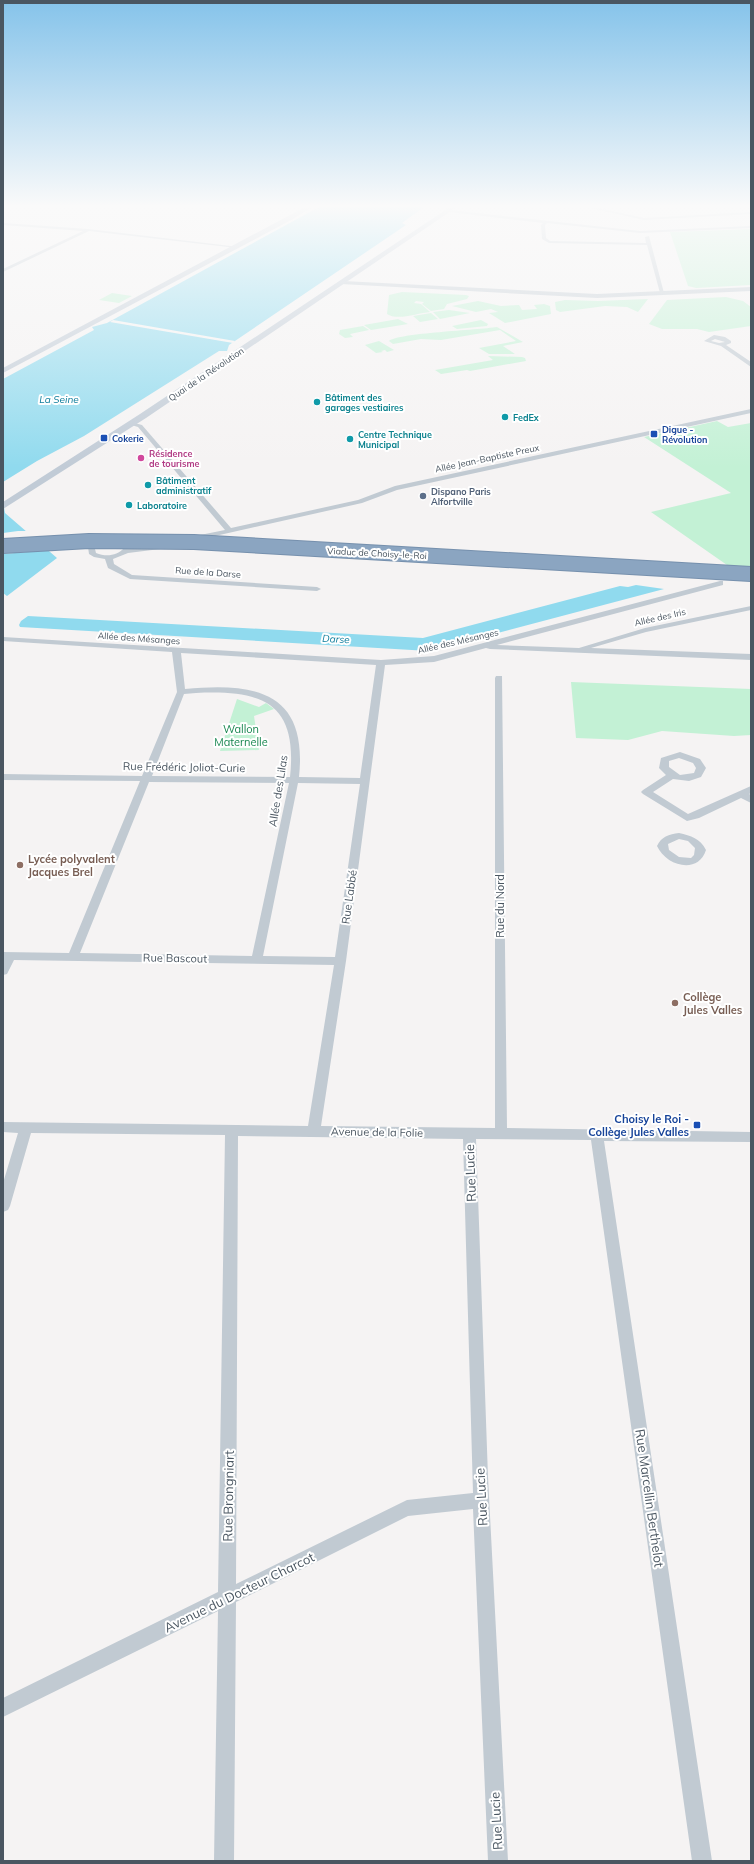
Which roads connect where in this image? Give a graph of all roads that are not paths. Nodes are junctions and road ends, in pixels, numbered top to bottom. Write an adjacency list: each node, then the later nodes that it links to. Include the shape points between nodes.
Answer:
1 (144, 294): 8 (main road)
2 (146, 294): 9 (main road)
3 (326, 294): 11 (main road, Quai de la Révolution)
4 (554, 294): 5 (street)
5 (619, 294)
6 (723, 344): 7 (street)
7 (751, 365)
8 (3, 368)
9 (3, 371)
10 (751, 411): 13 (street, Allée Jean-Baptiste Preux, via 395,488 360,502)
11 (131, 424): 12 (main road, Quai de la Révolution); 13 (street, via 140,426)
12 (6, 504)
13 (228, 530): 16 (street, Allée Jean-Baptiste Preux, via 160,547)
14 (3, 538): 18 (highway, Viaduc de Choisy-le-Roi, via 106,533 198,534)
15 (3, 546): 19 (highway, Viaduc de Choisy-le-Roi, bridge, via 89,542 194,542)
16 (126, 551): 17 (street, Allée Jean-Baptiste Preux); 17 (street, via 127,545 117,540 102,541 92,547 93,554)
17 (109, 557): 21 (street, Rue de la Darse, via 111,566 130,577)
18 (751, 564)
19 (751, 574)
20 (720, 583): 24 (street, Allée des Mésanges)
21 (317, 589)
22 (751, 608): 26 (street, Allée des Iris, via 645,630)
23 (3, 639): 25 (street, Allée des Mésanges)
24 (479, 647): 26 (street, Allée des Iris); 28 (street, Allée des Mésanges, via 434,659)
25 (176, 650): 28 (street, Allée des Mésanges); 30 (street)
26 (575, 651): 27 (street, Allée des Iris)
27 (751, 657)
28 (381, 662): 35 (street, Rue Labbé)
29 (498, 678): 51 (street, Rue du Nord)
30 (181, 692): 33 (street); 34 (street, Allée des Lilas, via 235,690 257,694 284,711 293,729 297,754)
31 (672, 775): 39 (street, via 646,792)
32 (3, 777): 33 (street, Rue Frédéric Joliot-Curie)
33 (145, 779): 34 (street, Rue Frédéric Joliot-Curie); 42 (street)
34 (294, 780): 35 (street, Rue Frédéric Joliot-Curie); 43 (street, Allée des Lilas)
35 (364, 781): 44 (street, Rue Labbé)
36 (751, 789): 37 (street)
37 (741, 793): 38 (street); 39 (street)
38 (751, 800)
39 (687, 818): 40 (street)
40 (686, 837)
41 (6, 956): 42 (street, Rue Bascout); 45 (street, Rue Bascout)
42 (73, 956): 43 (street, Rue Bascout)
43 (257, 958): 44 (street, Rue Bascout)
44 (340, 961): 49 (street, Rue Labbé)
45 (3, 971)
46 (3, 1127): 47 (street, Avenue de la Folie)
47 (26, 1127): 48 (street, Avenue de la Folie); 54 (street)
48 (232, 1130): 49 (street, Avenue de la Folie); 56 (street, Rue Brongniart)
49 (314, 1131): 50 (street, Avenue de la Folie)
50 (469, 1133): 51 (street, Avenue de la Folie); 55 (street, Rue Lucie)
51 (501, 1134): 52 (street, Avenue de la Folie)
52 (597, 1134): 53 (street, Avenue de la Folie); 60 (street, Rue Marcellin Berthelot)
53 (751, 1137)
54 (3, 1206)
55 (481, 1500): 56 (street, Avenue du Docteur Charcot, via 407,1508); 59 (street, Rue Lucie)
56 (227, 1597): 57 (street, Avenue du Docteur Charcot); 58 (street, Rue Brongniart)
57 (3, 1708)
58 (224, 1861)
59 (498, 1861)
60 (702, 1861)

